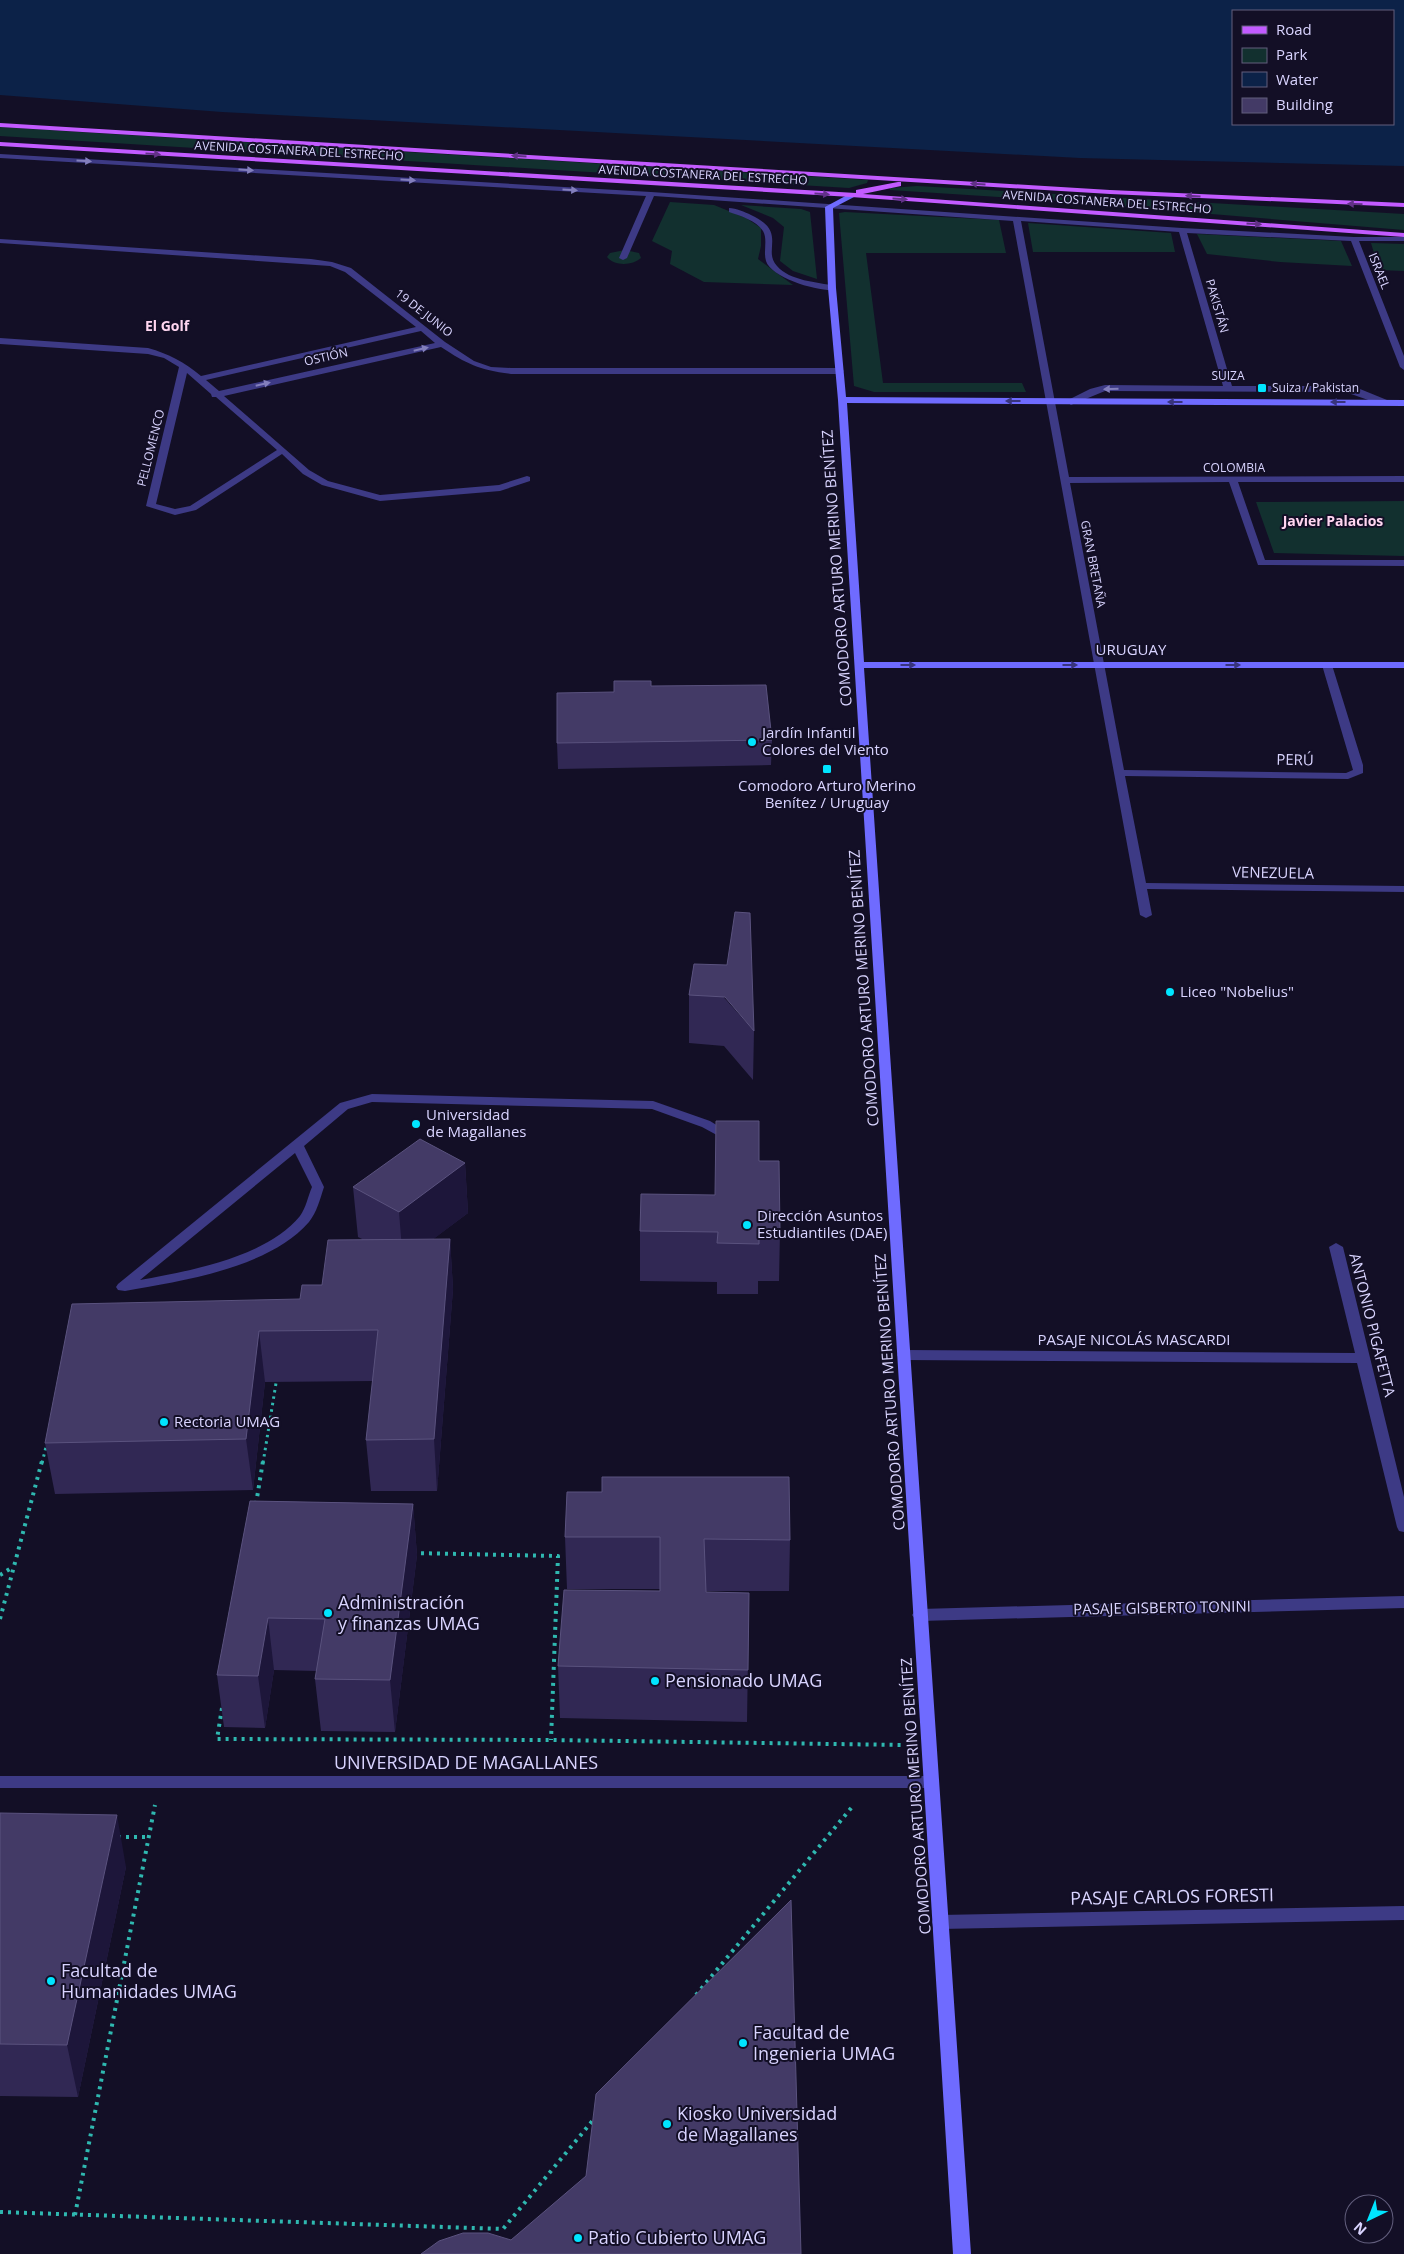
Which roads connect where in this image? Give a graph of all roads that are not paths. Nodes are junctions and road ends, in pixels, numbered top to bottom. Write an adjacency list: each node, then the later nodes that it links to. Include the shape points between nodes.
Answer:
1 (0, 125): 5 (main road, AVENIDA COSTANERA DEL ESTRECHO, one-way to 1)
2 (0, 144): 3 (main road, AVENIDA COSTANERA DEL ESTRECHO)
3 (129, 152): 4 (main road); 7 (main road, AVENIDA COSTANERA DEL ESTRECHO, one-way to 7)
4 (0, 154): 6 (street, one-way to 6)
5 (940, 182): 7 (main road, via 886,186); 8 (main road, AVENIDA COSTANERA DEL ESTRECHO, one-way to 5)
6 (652, 194): 9 (street); 16 (street)
7 (851, 195): 9 (main road); 13 (main road, AVENIDA COSTANERA DEL ESTRECHO, one-way to 13)
8 (1404, 205)
9 (828, 208): 11 (street); 17 (main road, COMODORO ARTURO MERINO BENÍTEZ)
10 (732, 210): 17 (street, via 767,230 773,268 787,276)
11 (1016, 218): 12 (street); 28 (street, GRAN BRETAÑA)
12 (1182, 230): 14 (street); 25 (street, PAKISTÁN)
13 (1404, 237): 14 (street)
14 (1354, 239): 22 (street, ISRAEL)
15 (0, 241): 18 (street, 19 DE JUNIO, via 327,263 348,270)
16 (623, 258)
17 (832, 288): 23 (main road, COMODORO ARTURO MERINO BENÍTEZ)
18 (424, 328): 20 (street, 19 DE JUNIO); 24 (street, OSTIÓN)
19 (0, 341): 21 (street, via 148,351 167,356)
20 (442, 344): 23 (street, 19 DE JUNIO, via 471,363 500,371); 26 (street, OSTIÓN, one-way to 20)
21 (184, 366): 24 (street); 32 (street, PELLOMENCO, via 151,506 175,512 193,508)
22 (1404, 367)
23 (840, 371): 27 (main road, COMODORO ARTURO MERINO BENÍTEZ)
24 (198, 379): 26 (street)
25 (1228, 388): 29 (street, SUIZA, one-way to 29, via 1105,388); 30 (street, SUIZA, via 1343,388)
26 (215, 394): 32 (street)
27 (842, 400): 28 (main road, SUIZA, one-way to 27); 38 (main road, COMODORO ARTURO MERINO BENÍTEZ)
28 (1050, 402): 29 (main road, SUIZA); 35 (street, GRAN BRETAÑA)
29 (1071, 402): 30 (main road, SUIZA, one-way to 29)
30 (1384, 402): 31 (main road, SUIZA)
31 (1404, 403)
32 (283, 450): 33 (street, via 306,472 325,483 380,498 500,488)
33 (527, 479)
34 (1404, 479): 36 (street, COLOMBIA)
35 (1065, 480): 36 (street, COLOMBIA); 39 (street, GRAN BRETAÑA)
36 (1233, 480): 37 (street, via 1261,563)
37 (1404, 563)
38 (859, 665): 39 (main road, URUGUAY, one-way to 39); 49 (main road, COMODORO ARTURO MERINO BENÍTEZ)
39 (1099, 665): 40 (main road, URUGUAY, one-way to 40); 42 (street, GRAN BRETAÑA)
40 (1327, 665): 41 (main road, URUGUAY); 42 (street, PERÚ, via 1358,765 1356,774)
41 (1404, 665)
42 (1119, 773): 43 (street, GRAN BRETAÑA)
43 (1141, 886): 44 (street, VENEZUELA); 45 (street, GRAN BRETAÑA)
44 (1404, 889)
45 (1146, 915)
46 (297, 1145): 46 (street, via 138,1275 122,1287 225,1266 268,1248 303,1220 318,1187); 47 (street, via 344,1106 372,1098 652,1106 680,1113 724,1132)
47 (739, 1147)
48 (1336, 1247): 50 (street, ANTONIO PIGAFETTA)
49 (904, 1355): 50 (street, PASAJE NICOLÁS MASCARDI); 53 (main road, COMODORO ARTURO MERINO BENÍTEZ)
50 (1363, 1358): 51 (street, ANTONIO PIGAFETTA)
51 (1404, 1528)
52 (1404, 1602): 53 (street, PASAJE GISBERTO TONINI)
53 (920, 1615): 55 (main road, COMODORO ARTURO MERINO BENÍTEZ)
54 (0, 1782): 55 (street, UNIVERSIDAD DE MAGALLANES)
55 (931, 1782): 57 (main road, COMODORO ARTURO MERINO BENÍTEZ)
56 (1404, 1913): 57 (street, PASAJE CARLOS FORESTI)
57 (940, 1922): 58 (main road, COMODORO ARTURO MERINO BENÍTEZ)
58 (962, 2254)

